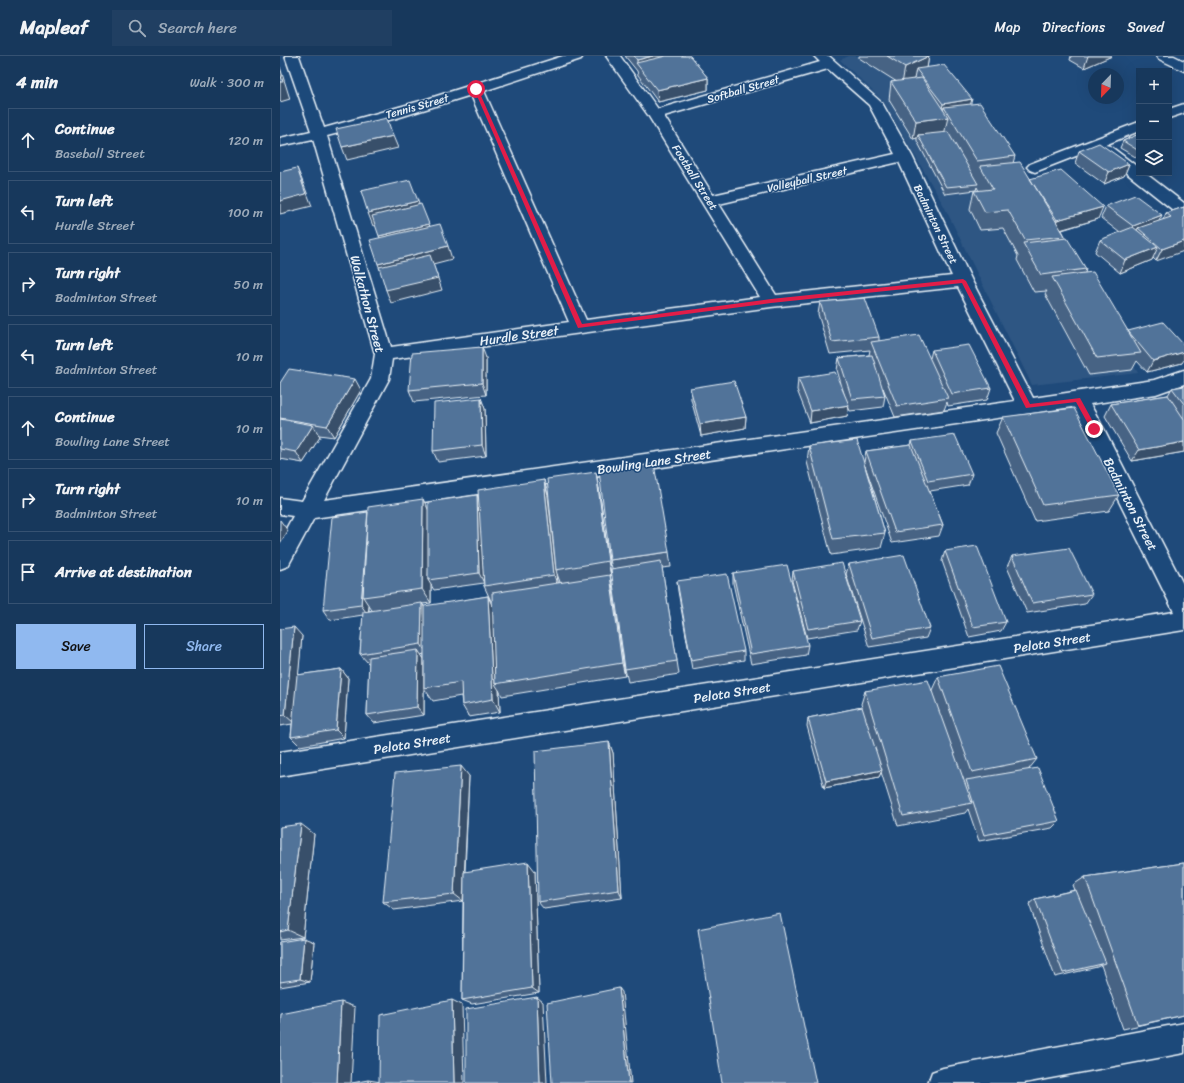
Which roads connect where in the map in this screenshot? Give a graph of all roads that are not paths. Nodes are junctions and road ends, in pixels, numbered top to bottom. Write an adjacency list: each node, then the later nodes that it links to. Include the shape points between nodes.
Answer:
1 (283, 56): 6 (street)
2 (292, 56): 14 (street, Walkathon Street)
3 (576, 56): 9 (street, Tennis Street)
4 (613, 56): 12 (street, Football Street)
5 (1164, 56): 8 (street)
6 (280, 57)
7 (826, 60): 12 (street, Softball Street); 17 (street, Badminton Street, via 875,103)
8 (1182, 64)
9 (476, 89): 14 (street, Tennis Street); 23 (street)
10 (1184, 108): 11 (street)
11 (1172, 113)
12 (655, 114): 19 (street, Football Street)
13 (1136, 127): 16 (street)
14 (319, 134): 15 (street, Tennis Street); 24 (street, Walkathon Street)
15 (280, 142)
16 (1097, 143): 18 (street); 20 (street)
17 (904, 156): 19 (street, Volleyball Street); 21 (street, Badminton Street)
18 (1035, 168)
19 (710, 201): 22 (street, Football Street)
20 (1184, 211)
21 (963, 281): 22 (street, Hurdle Street); 27 (street, Badminton Street)
22 (771, 301): 23 (street, Hurdle Street)
23 (580, 326): 24 (street, Hurdle Street)
24 (384, 354): 29 (street, Walkathon Street, via 380,380)
25 (1184, 377): 26 (street, via 1156,387)
26 (1078, 399): 27 (street); 31 (street, Badminton Street)
27 (1028, 406): 29 (street, Bowling Lane Street, via 337,508)
28 (280, 506): 29 (street, Bowling Lane Street)
29 (308, 510): 30 (street, Walkathon Street)
30 (280, 560)
31 (1184, 609)
32 (1184, 620): 33 (street, Pelota Street)
33 (280, 764)
34 (1184, 1038): 35 (street)
35 (943, 1083)

